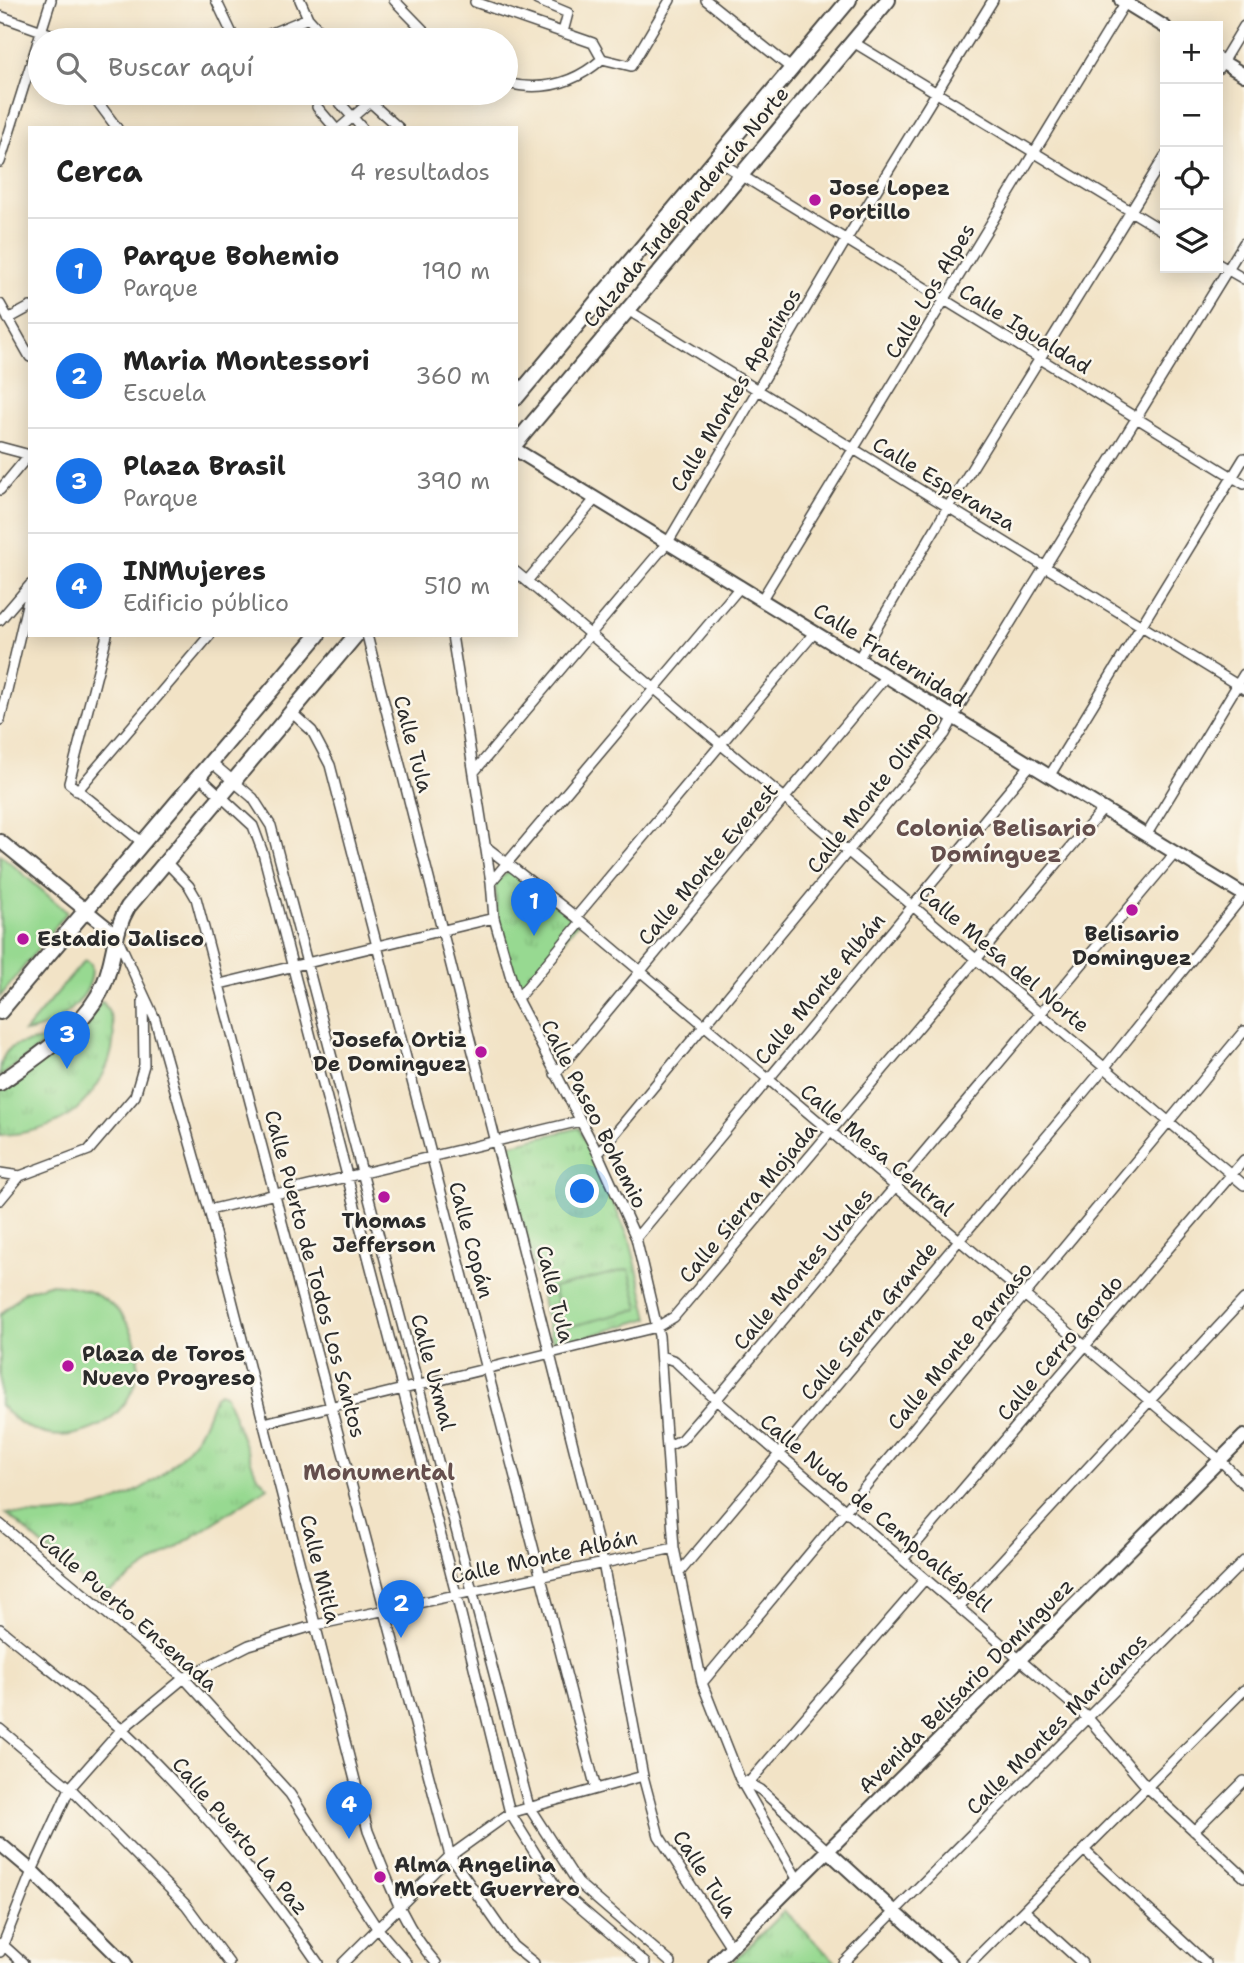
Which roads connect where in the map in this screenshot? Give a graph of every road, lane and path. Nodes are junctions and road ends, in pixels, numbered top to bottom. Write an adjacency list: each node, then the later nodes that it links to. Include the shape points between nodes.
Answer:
1 (51, 0): 18 (street)
2 (216, 0): 19 (street)
3 (300, 0): 14 (street)
4 (394, 0): 22 (street)
5 (537, 0): 23 (street, via 568,12)
6 (670, 0): 26 (street, via 631,66)
7 (706, 0): 28 (street)
8 (849, 0): 28 (main road, Calzada Independencia Norte)
9 (888, 0): 24 (main road, Calzada Independencia Norte)
10 (993, 0): 32 (street, Calle Montes Apeninos)
11 (1124, 1): 15 (street); 44 (street, Calle Los Alpes)
12 (475, 2): 23 (street)
13 (0, 16): 17 (street)
14 (308, 18): 20 (street); 21 (street)
15 (1160, 24)
16 (1244, 26): 25 (street)
17 (39, 28)
18 (42, 28)
19 (229, 28)
20 (284, 28)
21 (317, 28)
22 (421, 28)
23 (563, 32): 26 (street, via 593,43)
24 (853, 42): 32 (street); 48 (main road, Calzada Independencia Norte)
25 (1223, 57)
26 (602, 59): 31 (street, via 559,86)
27 (1223, 65): 30 (street)
28 (792, 69): 45 (main road, Calzada Independencia Norte)
29 (28, 73): 46 (street)
30 (1244, 75)
31 (518, 85)
32 (939, 93): 44 (street); 51 (street, Calle Montes Apeninos)
33 (100, 105): 39 (street)
34 (342, 105): 38 (street)
35 (362, 105): 38 (street)
36 (376, 105): 43 (street)
37 (317, 107): 40 (street)
38 (352, 117): 41 (street); 42 (street)
39 (116, 126)
40 (335, 126)
41 (340, 126)
42 (360, 126)
43 (397, 126)
44 (1035, 152): 49 (street); 56 (street, Calle Los Alpes)
45 (715, 159): 48 (street, Calle Igualdad); 64 (main road, Calzada Independencia Norte)
46 (0, 162)
47 (1160, 164): 49 (street)
48 (741, 175): 51 (street, Calle Igualdad); 59 (main road, Calzada Independencia Norte)
49 (1132, 212): 50 (street); 62 (street)
50 (1160, 229)
51 (846, 240): 56 (street, Calle Igualdad); 63 (street, Calle Montes Apeninos)
52 (1244, 243): 54 (street, Calle Monte Olimpo)
53 (1223, 267): 54 (street)
54 (1228, 270): 55 (street); 65 (street, Calle Monte Olimpo)
55 (1244, 279)
56 (945, 300): 62 (street, Calle Igualdad); 68 (street, Calle Los Alpes)
57 (0, 304): 60 (street)
58 (28, 307): 60 (street)
59 (626, 309): 63 (street, Calle Esperanza); 66 (main road, Calzada Independencia Norte)
60 (8, 319): 61 (street)
61 (28, 354)
62 (1040, 360): 65 (street, Calle Igualdad); 77 (street)
63 (757, 391): 68 (street, Calle Esperanza); 78 (street, Calle Montes Apeninos)
64 (518, 396)
65 (1138, 418): 73 (street, Calle Igualdad); 79 (street, Calle Monte Olimpo)
66 (518, 441)
67 (0, 447): 70 (street)
68 (853, 449): 77 (street, Calle Esperanza); 84 (street, Calle Los Alpes)
69 (518, 451): 76 (street, Calle Fraternidad)
70 (28, 455)
71 (28, 456): 75 (street)
72 (1244, 458): 73 (street)
73 (1232, 477): 74 (street, Calle Igualdad); 87 (street)
74 (1244, 484)
75 (0, 490)
76 (596, 498): 78 (street, Calle Fraternidad); 81 (street)
77 (948, 508): 79 (street, Calle Esperanza); 96 (street)
78 (668, 542): 82 (street, Calle Fraternidad); 89 (street, Calle Montes Apeninos)
79 (1045, 567): 87 (street, Calle Esperanza); 102 (street, Calle Monte Olimpo)
80 (518, 574): 81 (street, Calle Mesa del Norte)
81 (527, 581): 89 (street, Calle Mesa del Norte)
82 (741, 586): 84 (street, Calle Fraternidad); 100 (street)
83 (28, 587): 86 (street)
84 (762, 599): 88 (street, Calle Fraternidad)
85 (28, 601): 103 (street)
86 (0, 620)
87 (1141, 625): 99 (street, Calle Esperanza); 108 (street)
88 (815, 632): 96 (street, Calle Fraternidad); 104 (street)
89 (591, 635): 100 (street, Calle Mesa del Norte); 107 (street, Calle Montes Apeninos)
90 (106, 637): 111 (street, via 69,783)
91 (208, 637): 111 (street)
92 (316, 637): 105 (main road)
93 (354, 637): 101 (main road)
94 (367, 637): 129 (street, Calle Tula)
95 (452, 637): 107 (street, Calle Paseo Bohemio)
96 (859, 658): 98 (street, Calle Fraternidad)
97 (1244, 674): 99 (street)
98 (887, 675): 102 (street, Calle Fraternidad); 113 (street, Calle Monte Everest)
99 (1241, 687): 115 (street)
100 (654, 688): 104 (street, Calle Mesa del Norte); 122 (street)
101 (291, 712): 110 (main road); 131 (street, Calle Copán, via 312,731 330,765)
102 (954, 718): 106 (street, Calle Fraternidad); 119 (street, Calle Monte Olimpo)
103 (0, 720)
104 (722, 743): 113 (street, Calle Mesa del Norte); 128 (street)
105 (211, 762): 109 (main road); 110 (street, Calle Uxmal)
106 (1032, 763): 108 (street, Calle Fraternidad); 125 (street, Calle Monte Albán)
107 (474, 772): 118 (street, Calle Paseo Bohemio)
108 (1050, 775): 114 (street, Calle Fraternidad)
109 (199, 776): 112 (street, Calle Uxmal); 117 (main road)
110 (235, 781): 112 (main road); 133 (street, Calle Uxmal, via 265,812 271,826)
111 (77, 791): 117 (street)
112 (222, 797): 121 (main road); 134 (street, Calle Uxmal, via 253,826)
113 (786, 797): 119 (street, Calle Mesa del Norte); 135 (street, Calle Monte Everest)
114 (1104, 808): 115 (street, Calle Fraternidad); 132 (street, Calle Sierra Mojada)
115 (1147, 834): 120 (street, Calle Fraternidad)
116 (0, 841): 126 (street)
117 (143, 843): 126 (main road)
118 (485, 846): 122 (street, Calle Mesa Central); 123 (street, Calle Paseo Bohemio)
119 (850, 852): 125 (street, Calle Mesa del Norte); 141 (street, Calle Monte Olimpo)
120 (1176, 852): 124 (street, Calle Fraternidad); 140 (street, Calle Montes Urales)
121 (167, 863): 130 (main road, via 128,908); 136 (street, Calle Puerto de Todos Los Santos, via 196,898)
122 (506, 863): 123 (street); 128 (street, Calle Mesa Central)
123 (491, 882): 127 (street, Calle Paseo Bohemio)
124 (1244, 895): 143 (street, Calle Sierra Grande)
125 (913, 905): 132 (street, Calle Mesa del Norte); 145 (street, Calle Monte Albán)
126 (87, 911): 130 (street); 139 (main road)
127 (494, 918): 129 (street); 138 (street, Calle Paseo Bohemio)
128 (579, 920): 135 (street, Calle Mesa Central); 138 (street)
129 (443, 931): 131 (street); 150 (street, Calle Tula)
130 (115, 934): 137 (street, Calle Mitla); 146 (main road, via 98,998 59,1038)
131 (377, 947): 133 (street); 152 (street, Calle Copán)
132 (977, 959): 140 (street, Calle Mesa del Norte); 149 (street, Calle Sierra Mojada)
133 (309, 963): 134 (street); 155 (street, Calle Uxmal)
134 (292, 967): 136 (street); 158 (street, Calle Uxmal)
135 (639, 974): 141 (street, Calle Mesa Central); 144 (street, Calle Monte Everest)
136 (220, 984): 161 (street, Calle Puerto de Todos Los Santos)
137 (144, 998): 157 (street, via 144,1065 135,1096 89,1150); 163 (street, Calle Mitla, via 155,1019)
138 (517, 999): 144 (street, Calle Paseo Bohemio)
139 (0, 1012)
140 (1041, 1013): 143 (street, Calle Mesa del Norte); 160 (street, Calle Montes Urales)
141 (704, 1027): 145 (street, Calle Mesa Central); 151 (street, Calle Monte Olimpo)
142 (1244, 1031): 148 (street, Calle Monte Parnaso)
143 (1105, 1067): 148 (street, Calle Mesa del Norte); 165 (street, Calle Sierra Grande)
144 (555, 1074): 147 (street, Calle Paseo Bohemio)
145 (767, 1080): 149 (street, Calle Mesa Central); 164 (street, Calle Monte Albán)
146 (0, 1083)
147 (580, 1121): 150 (street); 151 (street, Calle Paseo Bohemio)
148 (1169, 1122): 156 (street, Calle Mesa del Norte); 166 (street, Calle Monte Parnaso)
149 (830, 1133): 160 (street, Calle Mesa Central); 168 (street, Calle Sierra Mojada, via 674,1317)
150 (497, 1140): 152 (street); 170 (street, Calle Tula)
151 (598, 1154): 164 (street, Calle Paseo Bohemio)
152 (432, 1156): 155 (street); 172 (street, Calle Copán)
153 (1244, 1160): 156 (street, Calle Cerro Gordo)
154 (0, 1173): 157 (street)
155 (363, 1173): 158 (street); 173 (street, Calle Uxmal)
156 (1231, 1174): 159 (street, Calle Mesa del Norte); 169 (street, Calle Cerro Gordo)
157 (20, 1176): 162 (street)
158 (346, 1177): 161 (street); 174 (street, Calle Uxmal)
159 (1244, 1185)
160 (895, 1187): 165 (street, Calle Mesa Central); 175 (street, Calle Montes Urales)
161 (275, 1194): 163 (street); 177 (street, Calle Puerto de Todos Los Santos)
162 (0, 1200)
163 (209, 1210): 178 (street, Calle Mitla)
164 (636, 1238): 168 (street, Calle Paseo Bohemio)
165 (959, 1242): 166 (street, Calle Mesa Central); 181 (street, Calle Sierra Grande)
166 (1024, 1296): 169 (street, Calle Mesa Central); 184 (street, Calle Monte Parnaso)
167 (1244, 1298): 176 (street)
168 (657, 1327): 170 (street); 171 (street, Calle Paseo Bohemio)
169 (1084, 1346): 176 (street, Calle Mesa Central); 187 (street, Calle Cerro Gordo)
170 (551, 1352): 172 (street); 189 (street, Calle Tula)
171 (661, 1356): 175 (street, Calle Nudo de Cempoaltépetl, via 675,1361); 180 (street, Calle Paseo Bohemio)
172 (487, 1368): 173 (street); 191 (street, Calle Copán)
173 (419, 1385): 174 (street); 193 (street, Calle Uxmal)
174 (402, 1389): 177 (street); 194 (street, Calle Uxmal)
175 (716, 1400): 180 (street, Calle Montes Urales, via 681,1440); 181 (street, Calle Nudo de Cempoaltépetl)
176 (1150, 1401): 182 (street, Calle Mesa Central); 195 (street)
177 (331, 1406): 178 (street); 196 (street, Calle Puerto de Todos Los Santos)
178 (264, 1423): 197 (street, Calle Mitla)
179 (1244, 1436): 182 (street, Avenida Belisario Domínguez)
180 (668, 1446): 186 (street, Calle Paseo Bohemio)
181 (779, 1453): 184 (street, Calle Nudo de Cempoaltépetl); 190 (street, Calle Sierra Grande)
182 (1220, 1460): 183 (street, Calle Mesa Central); 199 (street, Avenida Belisario Domínguez)
183 (1244, 1485)
184 (845, 1511): 187 (street, Calle Nudo de Cempoaltépetl); 201 (street, Calle Monte Parnaso)
185 (0, 1524): 200 (street, Calle Puerto Ensenada)
186 (674, 1548): 189 (street, Calle Monte Albán); 190 (street, Calle Paseo Bohemio)
187 (902, 1559): 192 (street, Calle Nudo de Cempoaltépetl)
188 (1244, 1561): 203 (street, Calle Montes Marcianos)
189 (603, 1563): 191 (street, Calle Monte Albán); 206 (street, Calle Tula)
190 (679, 1573): 201 (street, Calle Paseo Bohemio)
191 (541, 1576): 193 (street, Calle Monte Albán); 211 (street, Calle Copán)
192 (925, 1579): 195 (street, Calle Nudo de Cempoaltépetl); 208 (street)
193 (472, 1590): 194 (street, Calle Monte Albán); 212 (street, Calle Uxmal)
194 (456, 1594): 196 (street, Calle Monte Albán); 213 (street, Calle Uxmal)
195 (959, 1607): 199 (street, Calle Nudo de Cempoaltépetl)
196 (385, 1609): 197 (street, Calle Monte Albán); 218 (street, Calle Puerto de Todos Los Santos)
197 (316, 1625): 200 (street, Calle Monte Albán, via 249,1645); 222 (street, Calle Mitla, via 368,1831)
198 (0, 1629): 205 (street, Calle Puerto La Paz)
199 (1021, 1657): 203 (street, Calle Nudo de Cempoaltépetl); 217 (street, Avenida Belisario Domínguez)
200 (184, 1678): 205 (street, Calle Monte Albán); 225 (street, Calle Puerto Ensenada, via 290,1794)
201 (702, 1683): 208 (street, Calle Paseo Bohemio)
202 (1244, 1690): 209 (street)
203 (1088, 1718): 209 (street, Calle Nudo de Cempoaltépetl); 224 (street, Calle Montes Marcianos)
204 (0, 1729): 210 (street)
205 (121, 1730): 210 (street, Calle Monte Albán); 231 (street, Calle Puerto La Paz, via 191,1799 283,1912)
206 (643, 1776): 211 (street); 227 (street, Calle Tula, via 659,1836)
207 (1244, 1781): 214 (street)
208 (745, 1783): 217 (street); 221 (street, Calle Paseo Bohemio)
209 (1147, 1787): 214 (street, Calle Nudo de Cempoaltépetl); 216 (street)
210 (70, 1788): 219 (street, Calle Monte Albán); 230 (street, via 186,1905)
211 (596, 1789): 212 (street)
212 (529, 1807): 213 (street); 237 (street, Calle Uxmal, via 578,1883)
213 (510, 1813): 218 (street); 236 (street, Calle Uxmal, via 556,1887)
214 (1194, 1831): 220 (street, Calle Nudo de Cempoaltépetl)
215 (0, 1844): 219 (street)
216 (1084, 1850): 223 (street); 243 (street)
217 (829, 1852): 221 (street, Avenida Belisario Domínguez); 224 (street)
218 (450, 1856): 222 (street); 235 (street, Calle Puerto de Todos Los Santos, via 513,1946)
219 (32, 1871): 226 (street, Calle Monte Albán); 229 (street)
220 (1243, 1874)
221 (799, 1882): 227 (street, Avenida Belisario Domínguez)
222 (399, 1907): 225 (street); 234 (street, Calle Mitla)
223 (1024, 1910): 241 (street); 242 (street)
224 (894, 1912): 239 (street, Calle Montes Marcianos); 240 (street)
225 (377, 1928): 232 (street); 233 (street, Calle Puerto Ensenada)
226 (1, 1946): 228 (street)
227 (731, 1947): 238 (street, Avenida Belisario Domínguez)
228 (23, 1963)
229 (125, 1963)
230 (229, 1963)
231 (318, 1963)
232 (343, 1963)
233 (407, 1963)
234 (436, 1963)
235 (534, 1963)
236 (645, 1963)
237 (671, 1963)
238 (715, 1963)
239 (843, 1963)
240 (951, 1963)
241 (971, 1963)
242 (1082, 1963)
243 (1206, 1963)

